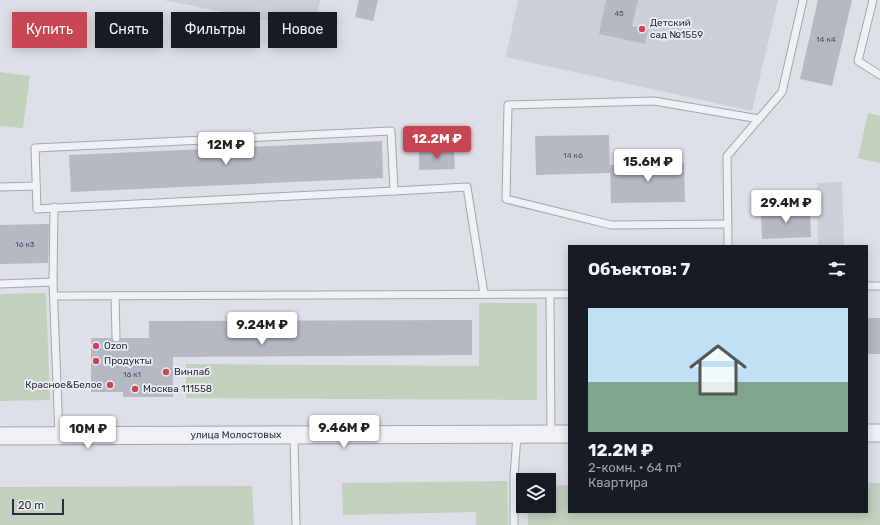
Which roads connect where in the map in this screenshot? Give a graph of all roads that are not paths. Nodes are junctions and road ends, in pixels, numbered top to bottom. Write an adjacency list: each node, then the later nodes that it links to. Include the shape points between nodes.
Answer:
1 (803, 0): 4 (lane, via 782,92)
2 (874, 0): 3 (lane, via 858,61)
3 (880, 75)
4 (758, 119): 9 (lane, via 727,156); 9 (lane, via 654,101 508,105 506,199 612,226)
5 (36, 186): 6 (lane); 7 (lane, via 35,148 391,131); 8 (lane, via 37,209)
6 (0, 187)
7 (394, 191): 8 (lane); 15 (lane, via 467,187)
8 (54, 207): 11 (lane)
9 (728, 224): 10 (lane)
10 (728, 245)
11 (53, 282): 12 (lane); 18 (lane)
12 (0, 284)
13 (868, 286): 14 (lane)
14 (880, 286)
15 (484, 294): 17 (lane); 19 (lane)
16 (568, 294): 17 (lane)
17 (550, 295): 24 (lane)
18 (55, 296): 19 (lane); 28 (lane)
19 (115, 296): 20 (lane)
20 (116, 338)
21 (868, 433): 22 (street)
22 (880, 433)
23 (517, 434): 24 (street, улица Молостовых); 26 (street, улица Молостовых); 30 (lane)
24 (551, 434): 25 (street, улица Молостовых)
25 (568, 434)
26 (294, 435): 28 (street, улица Молостовых); 29 (lane)
27 (0, 436): 28 (street, улица Молостовых)
28 (59, 436)
29 (296, 525)
30 (514, 525)

